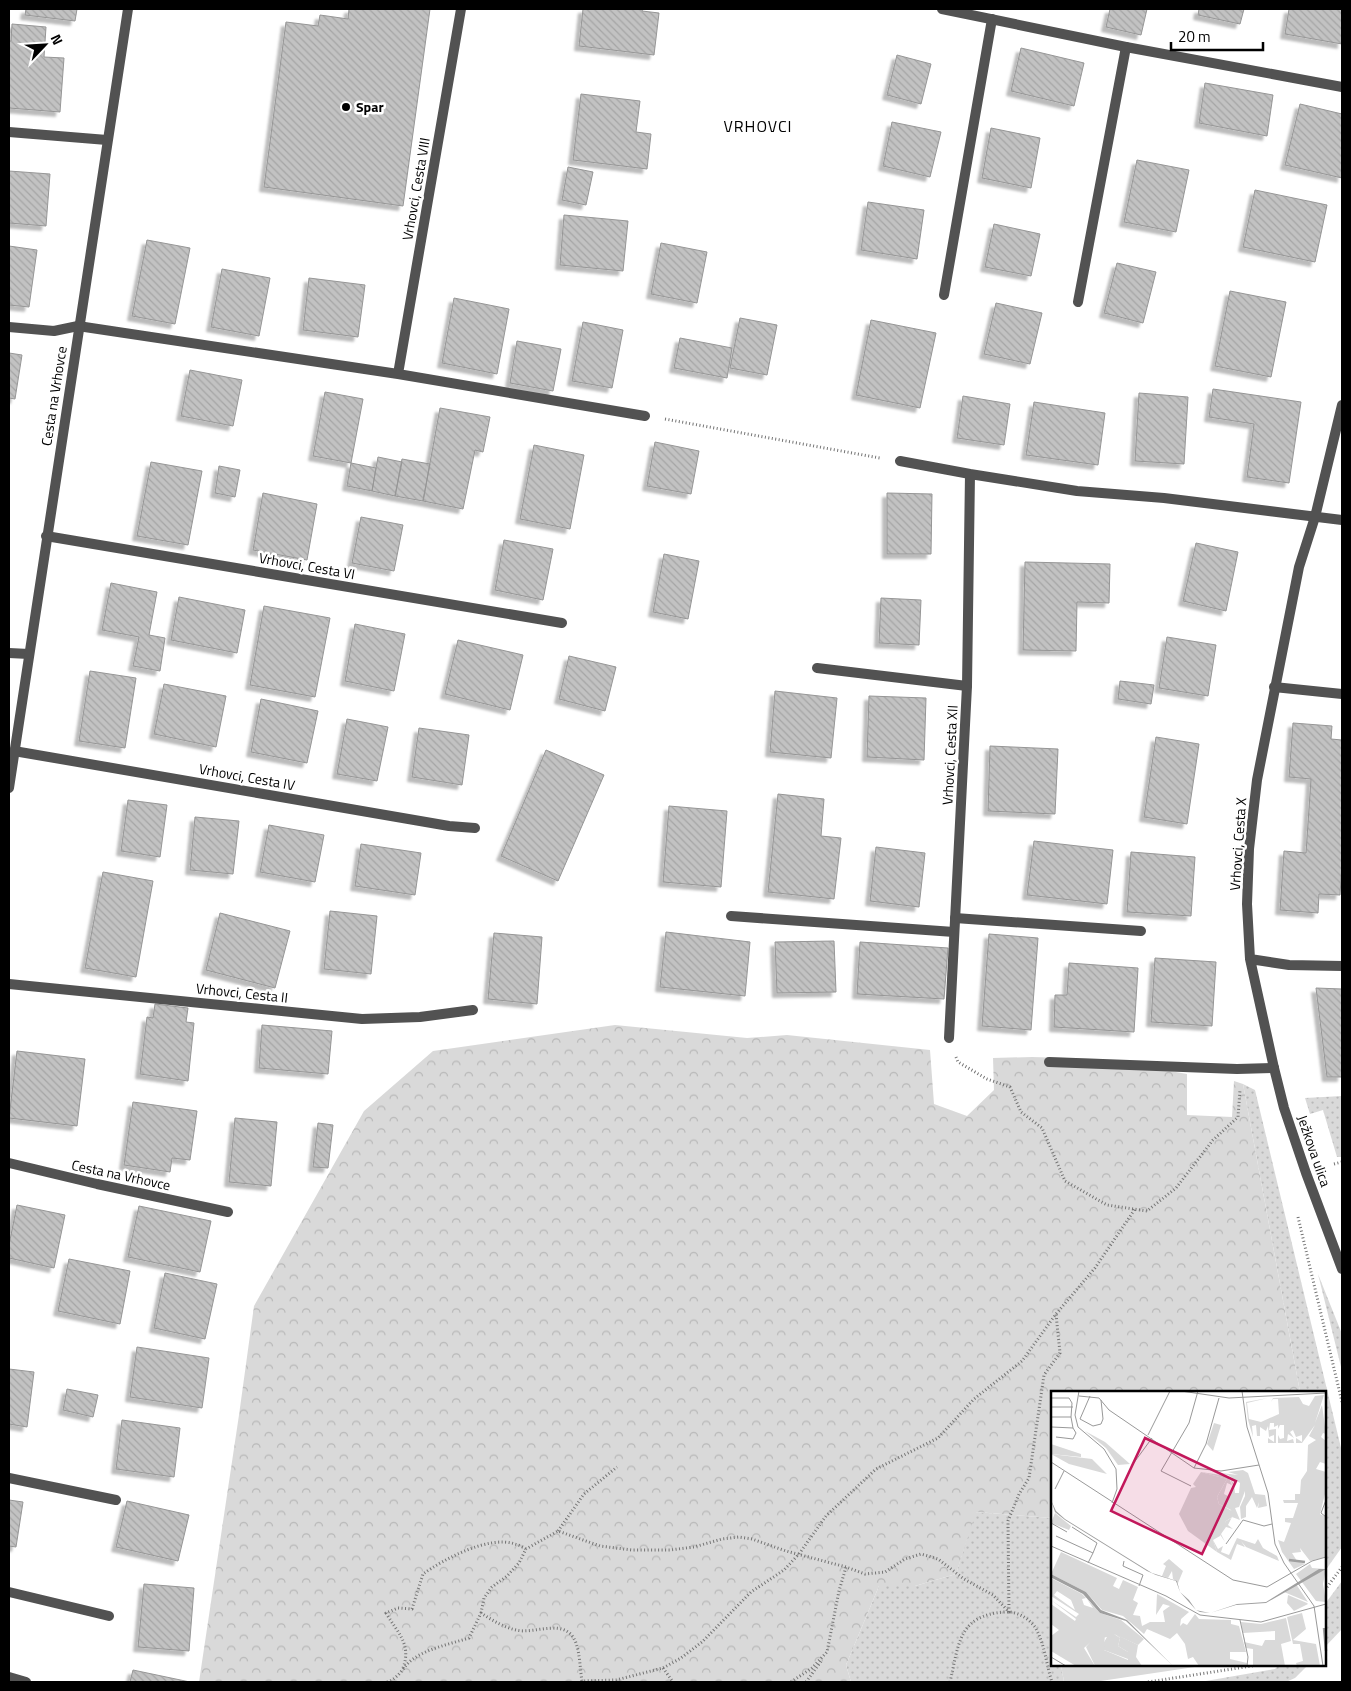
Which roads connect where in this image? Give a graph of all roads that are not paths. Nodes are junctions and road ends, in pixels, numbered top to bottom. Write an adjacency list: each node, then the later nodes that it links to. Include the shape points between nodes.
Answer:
1 (128, 9): 8 (street, Cesta na Vrhovce)
2 (461, 9): 13 (street, Vrhovci, Cesta VIII)
3 (942, 9): 4 (street)
4 (992, 19): 5 (street); 9 (street)
5 (1126, 47): 6 (street); 10 (street)
6 (1342, 87)
7 (9, 132): 8 (street)
8 (107, 140): 11 (street, Cesta na Vrhovce)
9 (944, 295)
10 (1078, 302)
11 (78, 326): 12 (street, via 54,331); 13 (street); 20 (street, Cesta na Vrhovce)
12 (9, 327)
13 (398, 374): 15 (street)
14 (1342, 405): 18 (street, Vrhovci, Cesta X)
15 (644, 416)
16 (900, 461): 17 (street)
17 (970, 474): 18 (street, via 1077,491); 25 (street, Vrhovci, Cesta XII)
18 (1315, 517): 19 (street); 26 (street, Vrhovci, Cesta X, via 1299,567)
19 (1342, 520)
20 (46, 536): 21 (street, Vrhovci, Cesta VI); 23 (street, Cesta na Vrhovce)
21 (562, 623)
22 (9, 652): 23 (street)
23 (29, 654): 28 (street, Cesta na Vrhovce)
24 (816, 668): 25 (street)
25 (967, 686): 32 (street, Vrhovci, Cesta XII)
26 (1274, 687): 27 (street); 35 (street, Vrhovci, Cesta X, via 1257,780 1249,849)
27 (1342, 694)
28 (14, 751): 29 (street, Cesta na Vrhovce); 30 (street, Vrhovci, Cesta IV)
29 (9, 788)
30 (475, 828)
31 (730, 916): 34 (street)
32 (955, 918): 33 (street); 34 (street, Vrhovci, Cesta XII)
33 (1141, 931)
34 (954, 932): 39 (street, Vrhovci, Cesta XII)
35 (1250, 960): 36 (street); 41 (street, Vrhovci, Cesta X)
36 (1342, 966)
37 (9, 984): 38 (street, Vrhovci, Cesta II, via 362,1019 420,1017)
38 (473, 1010)
39 (949, 1038)
40 (1049, 1062): 41 (street)
41 (1274, 1068): 44 (street, Ježkova ulica, via 1284,1108)
42 (9, 1163): 43 (street, Cesta na Vrhovce)
43 (228, 1212)
44 (1342, 1269)
45 (9, 1478): 46 (street)
46 (116, 1500)
47 (9, 1592): 48 (street)
48 (109, 1616)
49 (9, 1677): 50 (street)
50 (26, 1682)

